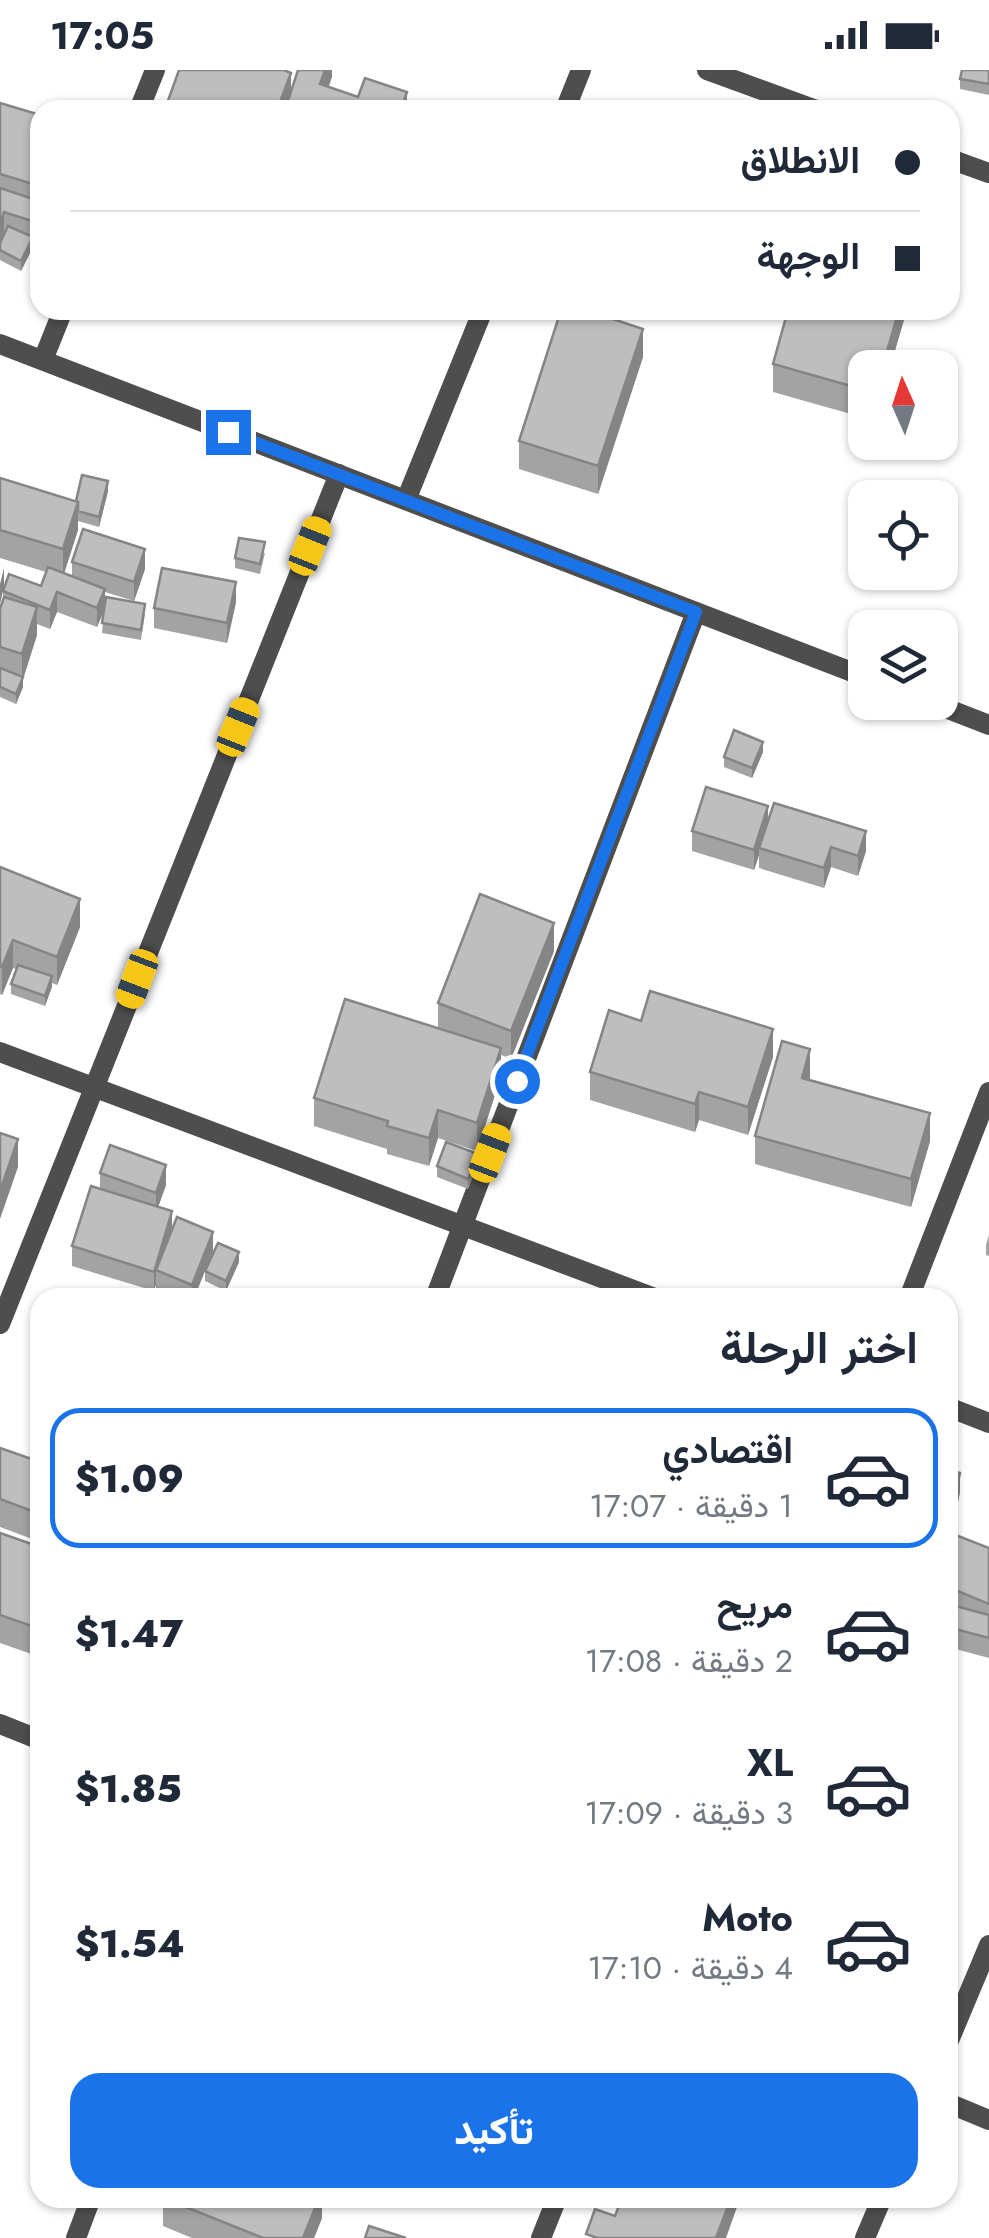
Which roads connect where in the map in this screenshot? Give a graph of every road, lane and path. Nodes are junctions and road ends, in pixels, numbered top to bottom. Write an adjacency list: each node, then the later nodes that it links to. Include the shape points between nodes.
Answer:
1 (155, 70): 4 (street)
2 (581, 70): 5 (street)
3 (707, 70): 6 (street)
4 (143, 100)
5 (569, 100)
6 (789, 100)
7 (960, 163): 8 (street)
8 (989, 173)
9 (59, 320): 12 (street)
10 (480, 320): 14 (street)
11 (0, 344): 12 (street)
12 (44, 360): 13 (street)
13 (339, 474): 14 (street); 20 (street)
14 (406, 500): 15 (street)
15 (696, 612): 16 (street); 22 (street)
16 (848, 670)
17 (958, 713): 18 (street)
18 (989, 725)
19 (0, 1052): 20 (street)
20 (94, 1087): 22 (street); 26 (street)
21 (989, 1092): 25 (street)
22 (462, 1225): 23 (street); 24 (street)
23 (438, 1288)
24 (629, 1288)
25 (912, 1288)
26 (0, 1324)
27 (958, 1412): 28 (street)
28 (989, 1423)
29 (0, 1724): 30 (street)
30 (30, 1736)
31 (989, 1945): 32 (street)
32 (958, 2019)
33 (958, 2108): 34 (street)
34 (989, 2120)
35 (87, 2208): 38 (street)
36 (553, 2208): 39 (street)
37 (878, 2208): 40 (street)
38 (76, 2238)
39 (542, 2238)
40 (865, 2238)

